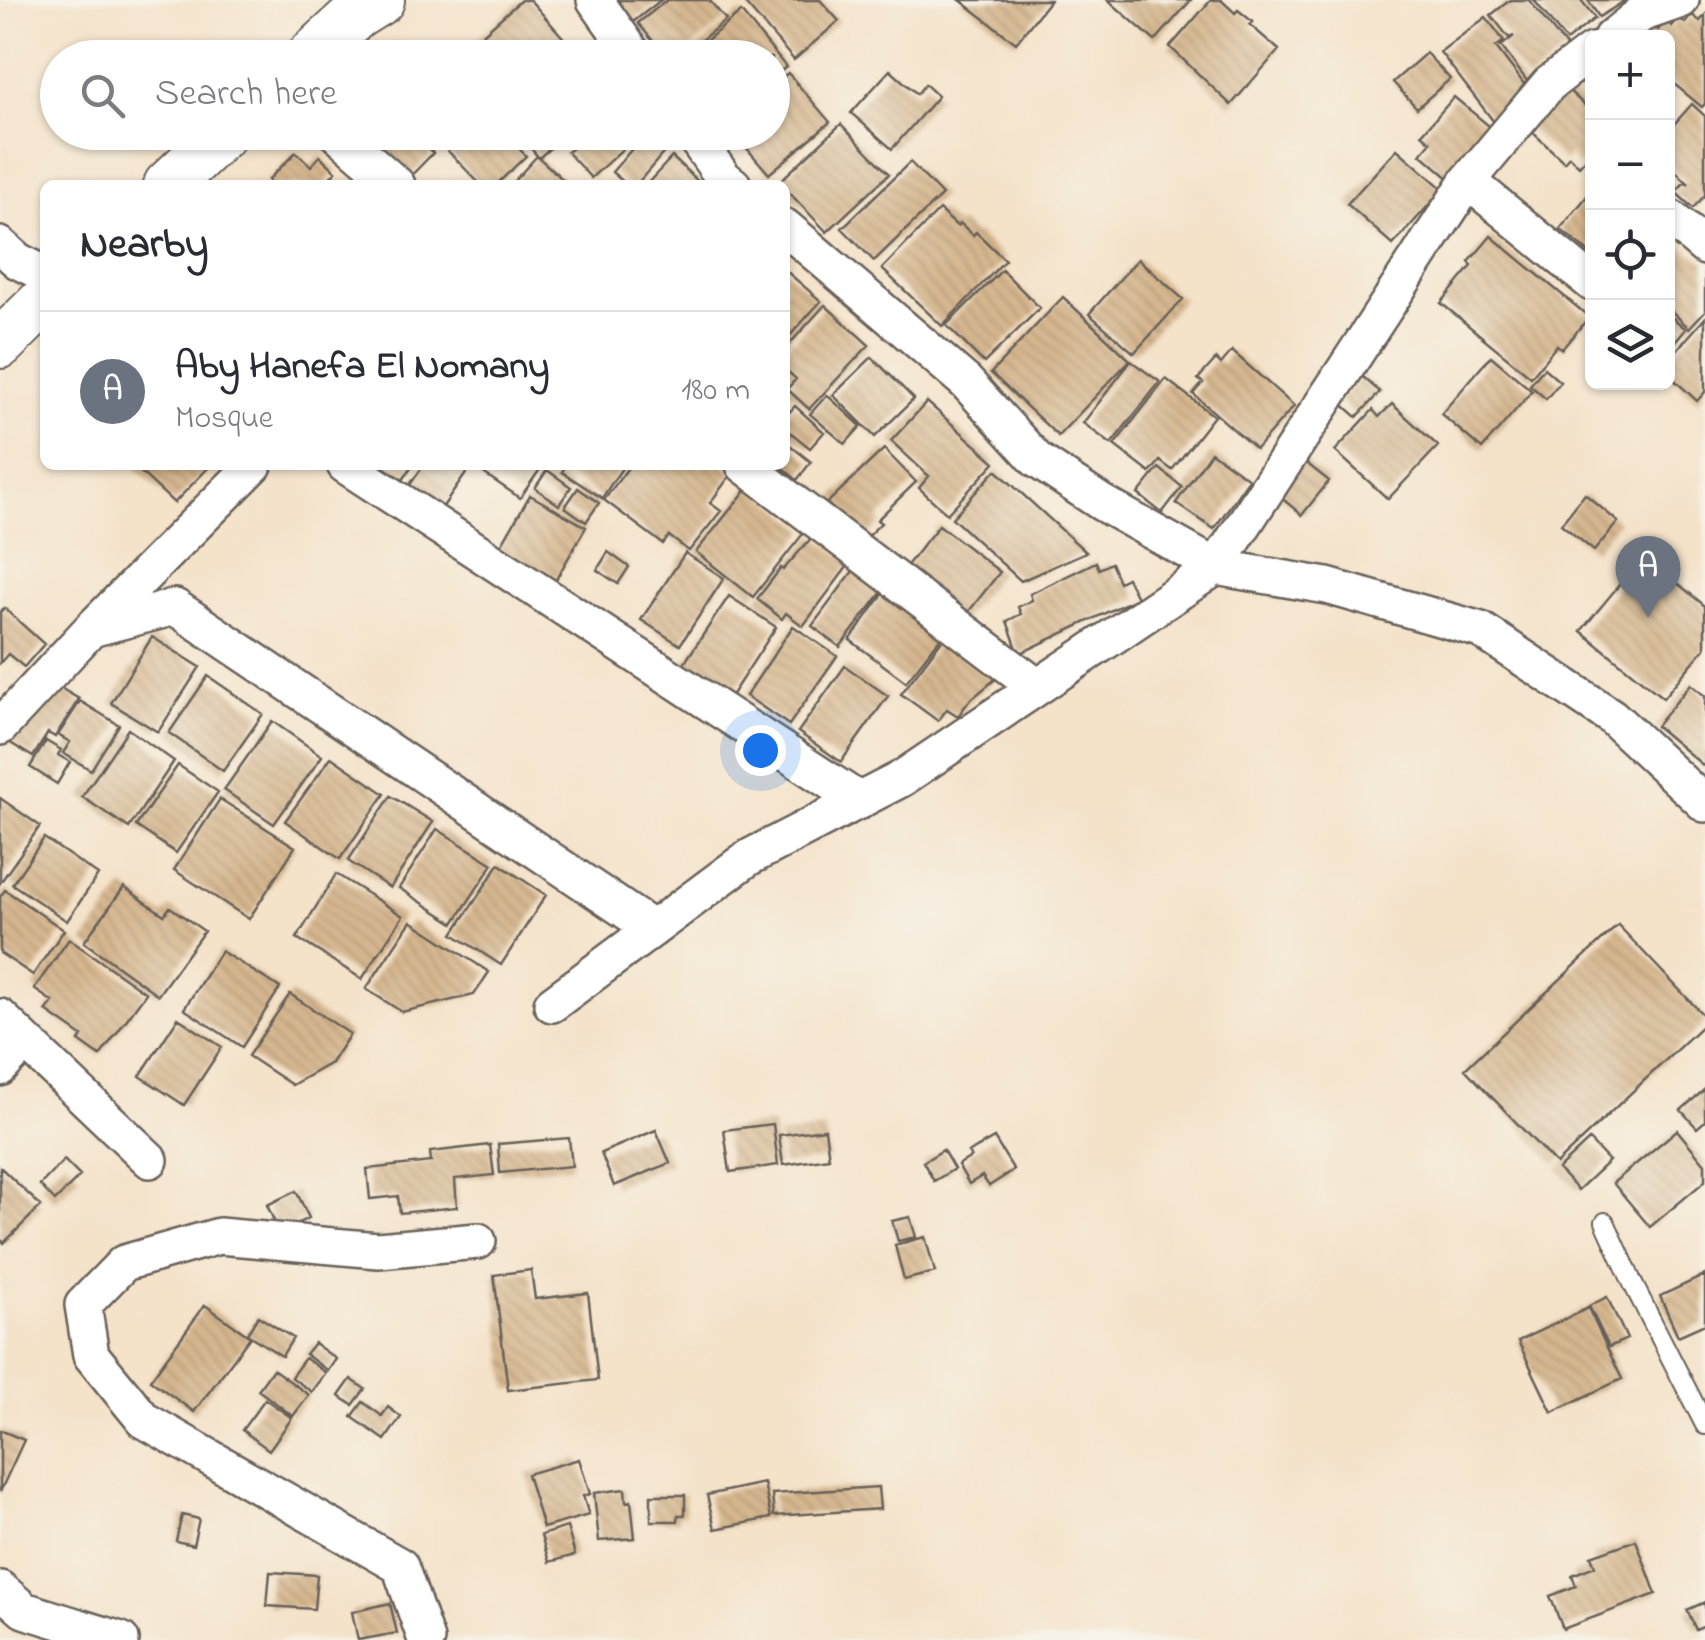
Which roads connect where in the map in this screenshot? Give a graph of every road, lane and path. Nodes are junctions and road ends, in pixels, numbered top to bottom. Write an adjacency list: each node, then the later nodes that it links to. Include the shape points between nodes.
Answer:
1 (380, 0): 5 (street)
2 (595, 0): 6 (street)
3 (1681, 0): 4 (street, via 1641,14)
4 (1620, 30)
5 (328, 40)
6 (623, 40)
7 (1585, 56): 14 (street, via 1549,84)
8 (205, 150): 11 (street)
9 (357, 150): 12 (street)
10 (703, 150): 13 (street)
11 (173, 180)
12 (392, 180)
13 (723, 180)
14 (1468, 182): 20 (street); 26 (street)
15 (1675, 221): 18 (street)
16 (790, 231): 26 (street, via 966,382 1036,460)
17 (0, 245): 19 (street)
18 (1705, 247)
19 (40, 272)
20 (1585, 277)
21 (40, 305): 22 (street)
22 (0, 344)
23 (249, 470): 27 (street)
24 (353, 470): 30 (street)
25 (751, 470): 28 (street)
26 (1216, 567): 28 (street); 31 (street, via 1327,586 1480,630 1612,717)
27 (91, 628): 29 (street); 32 (street, via 175,608)
28 (1036, 686): 30 (street)
29 (0, 726)
30 (860, 801): 32 (street, via 748,858)
31 (1705, 804)
32 (653, 930): 33 (street)
33 (552, 1004)
34 (8, 1043): 35 (street)
35 (150, 1160)
36 (1606, 1222): 38 (lane)
37 (478, 1241): 41 (street, via 378,1250 219,1236 124,1262 83,1305 91,1355 144,1420 400,1566)
38 (1705, 1424)
39 (0, 1589): 40 (street, via 24,1610)
40 (121, 1640)
41 (426, 1640)

